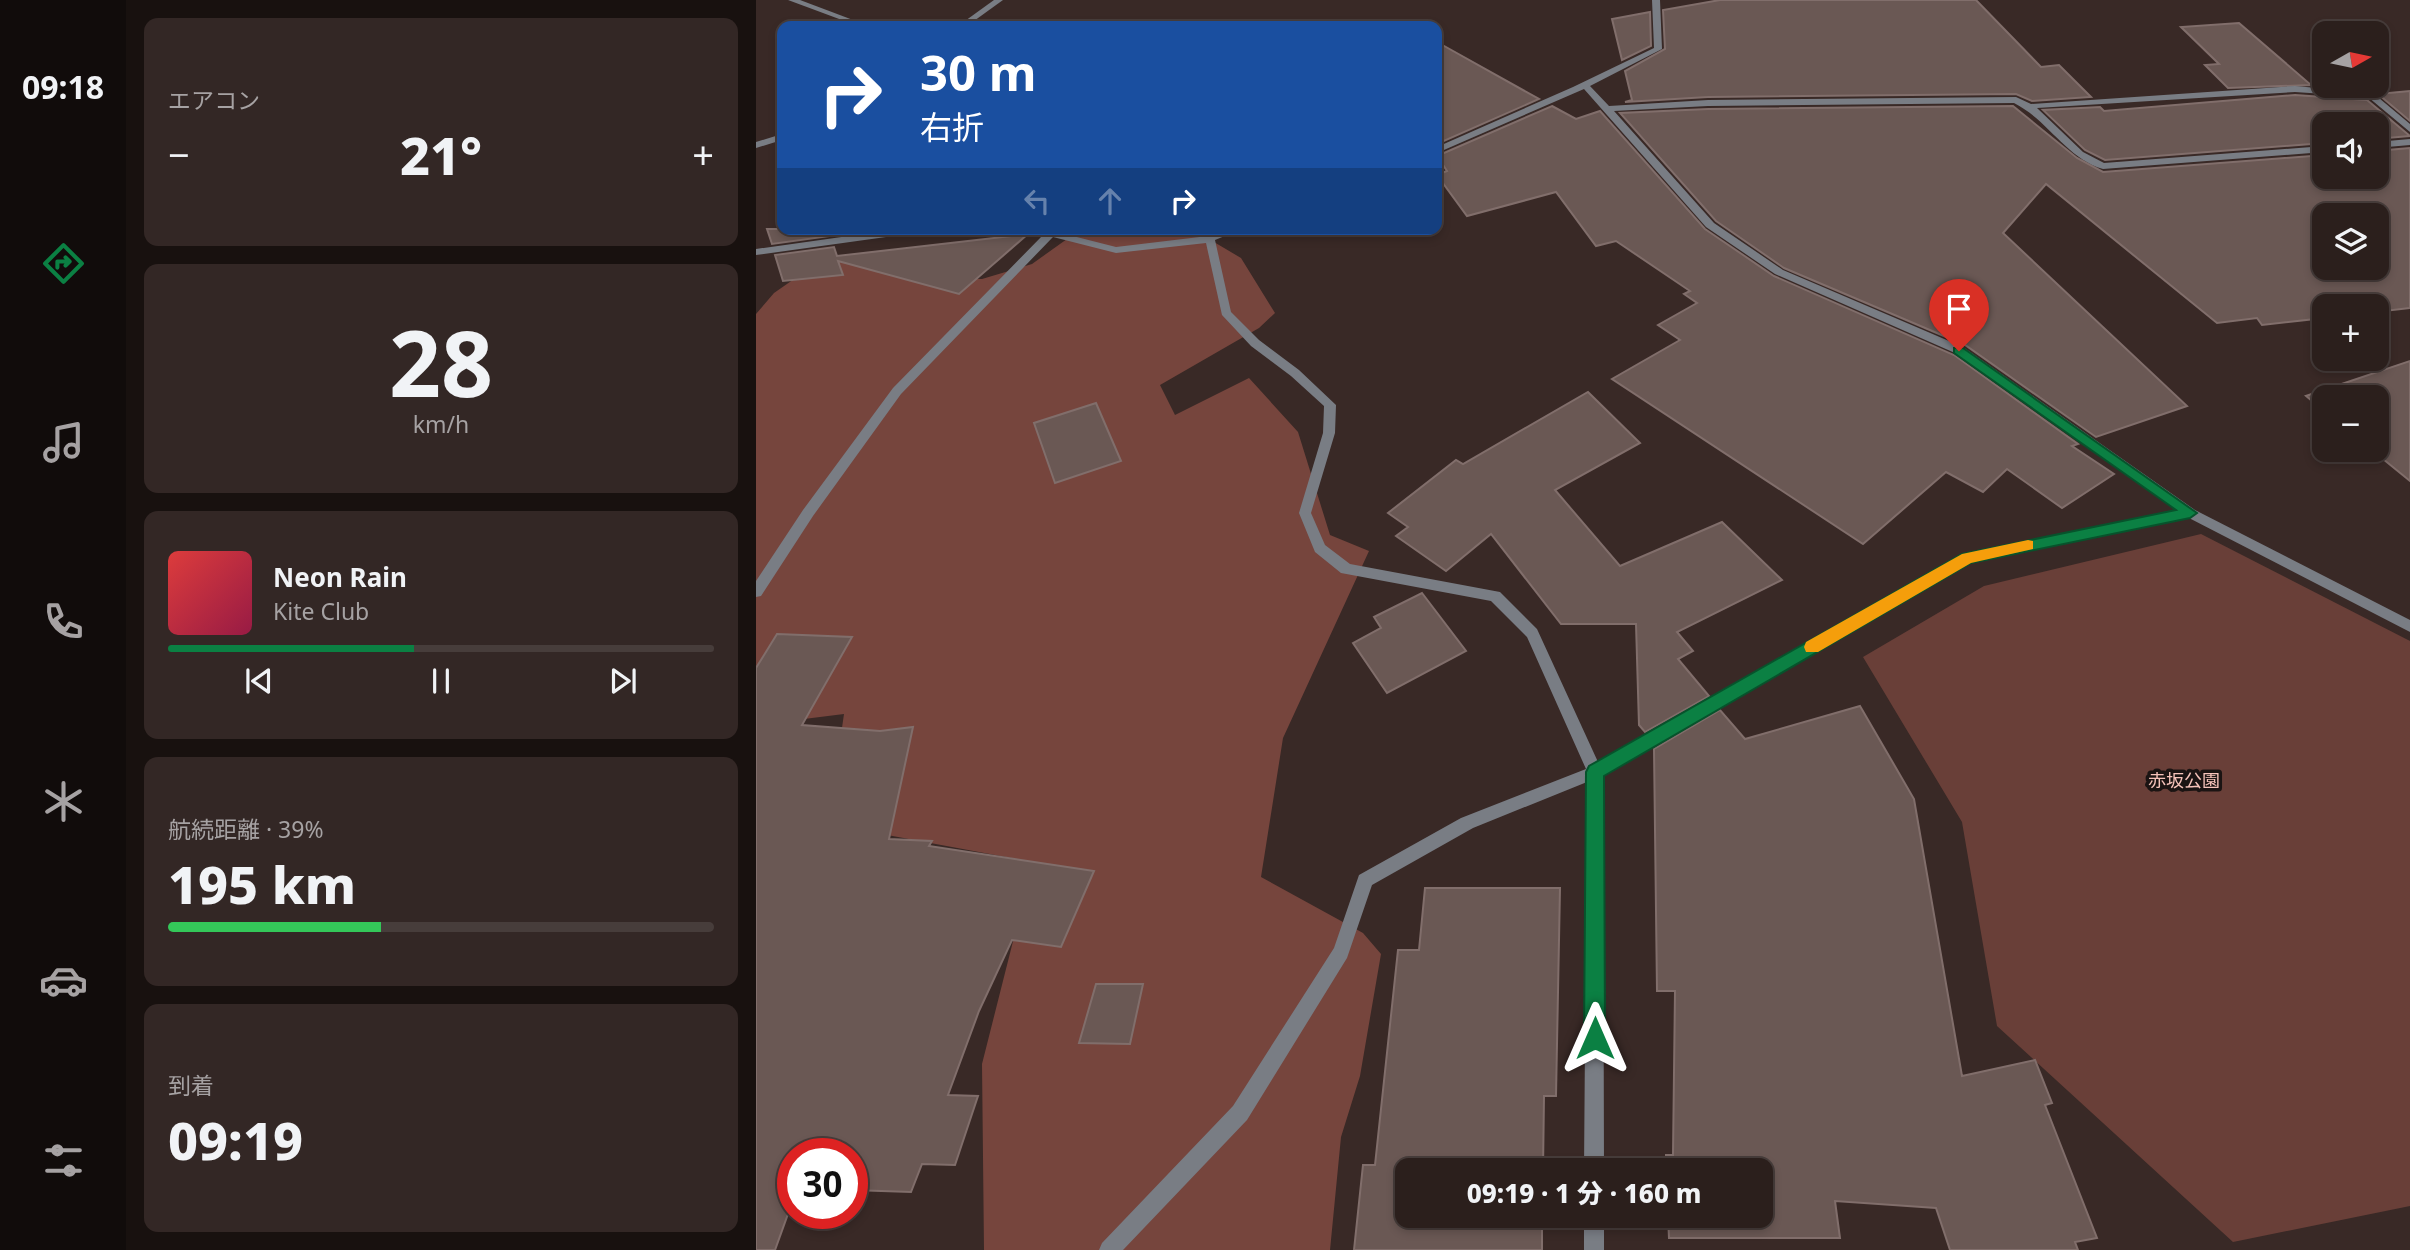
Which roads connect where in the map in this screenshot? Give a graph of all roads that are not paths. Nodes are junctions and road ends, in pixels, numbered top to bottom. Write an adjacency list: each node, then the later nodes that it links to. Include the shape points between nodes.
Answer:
1 (792, 0): 4 (street)
2 (999, 0): 5 (street)
3 (1656, 0): 6 (street, via 1658,49)
4 (851, 21)
5 (969, 21)
6 (1587, 87): 8 (street); 16 (street)
7 (2034, 106): 8 (street, via 2016,100 1708,103); 9 (street, via 2295,89 2370,95); 17 (street, via 2089,162 2104,166)
8 (1607, 109): 24 (street, via 1710,225 1779,272 1959,351)
9 (2410, 129)
10 (756, 131): 11 (street)
11 (777, 138)
12 (777, 140): 15 (street)
13 (2410, 142): 14 (street)
14 (2389, 144)
15 (756, 145)
16 (1442, 148)
17 (2312, 150)
18 (879, 235): 23 (street)
19 (1049, 235): 25 (street, via 897,391 807,513)
20 (1063, 235): 22 (street, via 1116,250)
21 (1221, 235): 22 (street)
22 (1210, 239): 27 (street, via 1226,313 1330,405 1329,433 1305,513 1320,548 1346,569 1495,596 1532,633)
23 (756, 252)
24 (2190, 513): 26 (street); 27 (street, via 1967,558)
25 (756, 592)
26 (2410, 626)
27 (1595, 772): 28 (street); 30 (street, via 1467,823 1364,880 1341,952 1240,1113)
28 (1594, 1158)
29 (1594, 1228): 31 (street)
30 (1110, 1250)
31 (1594, 1250)

